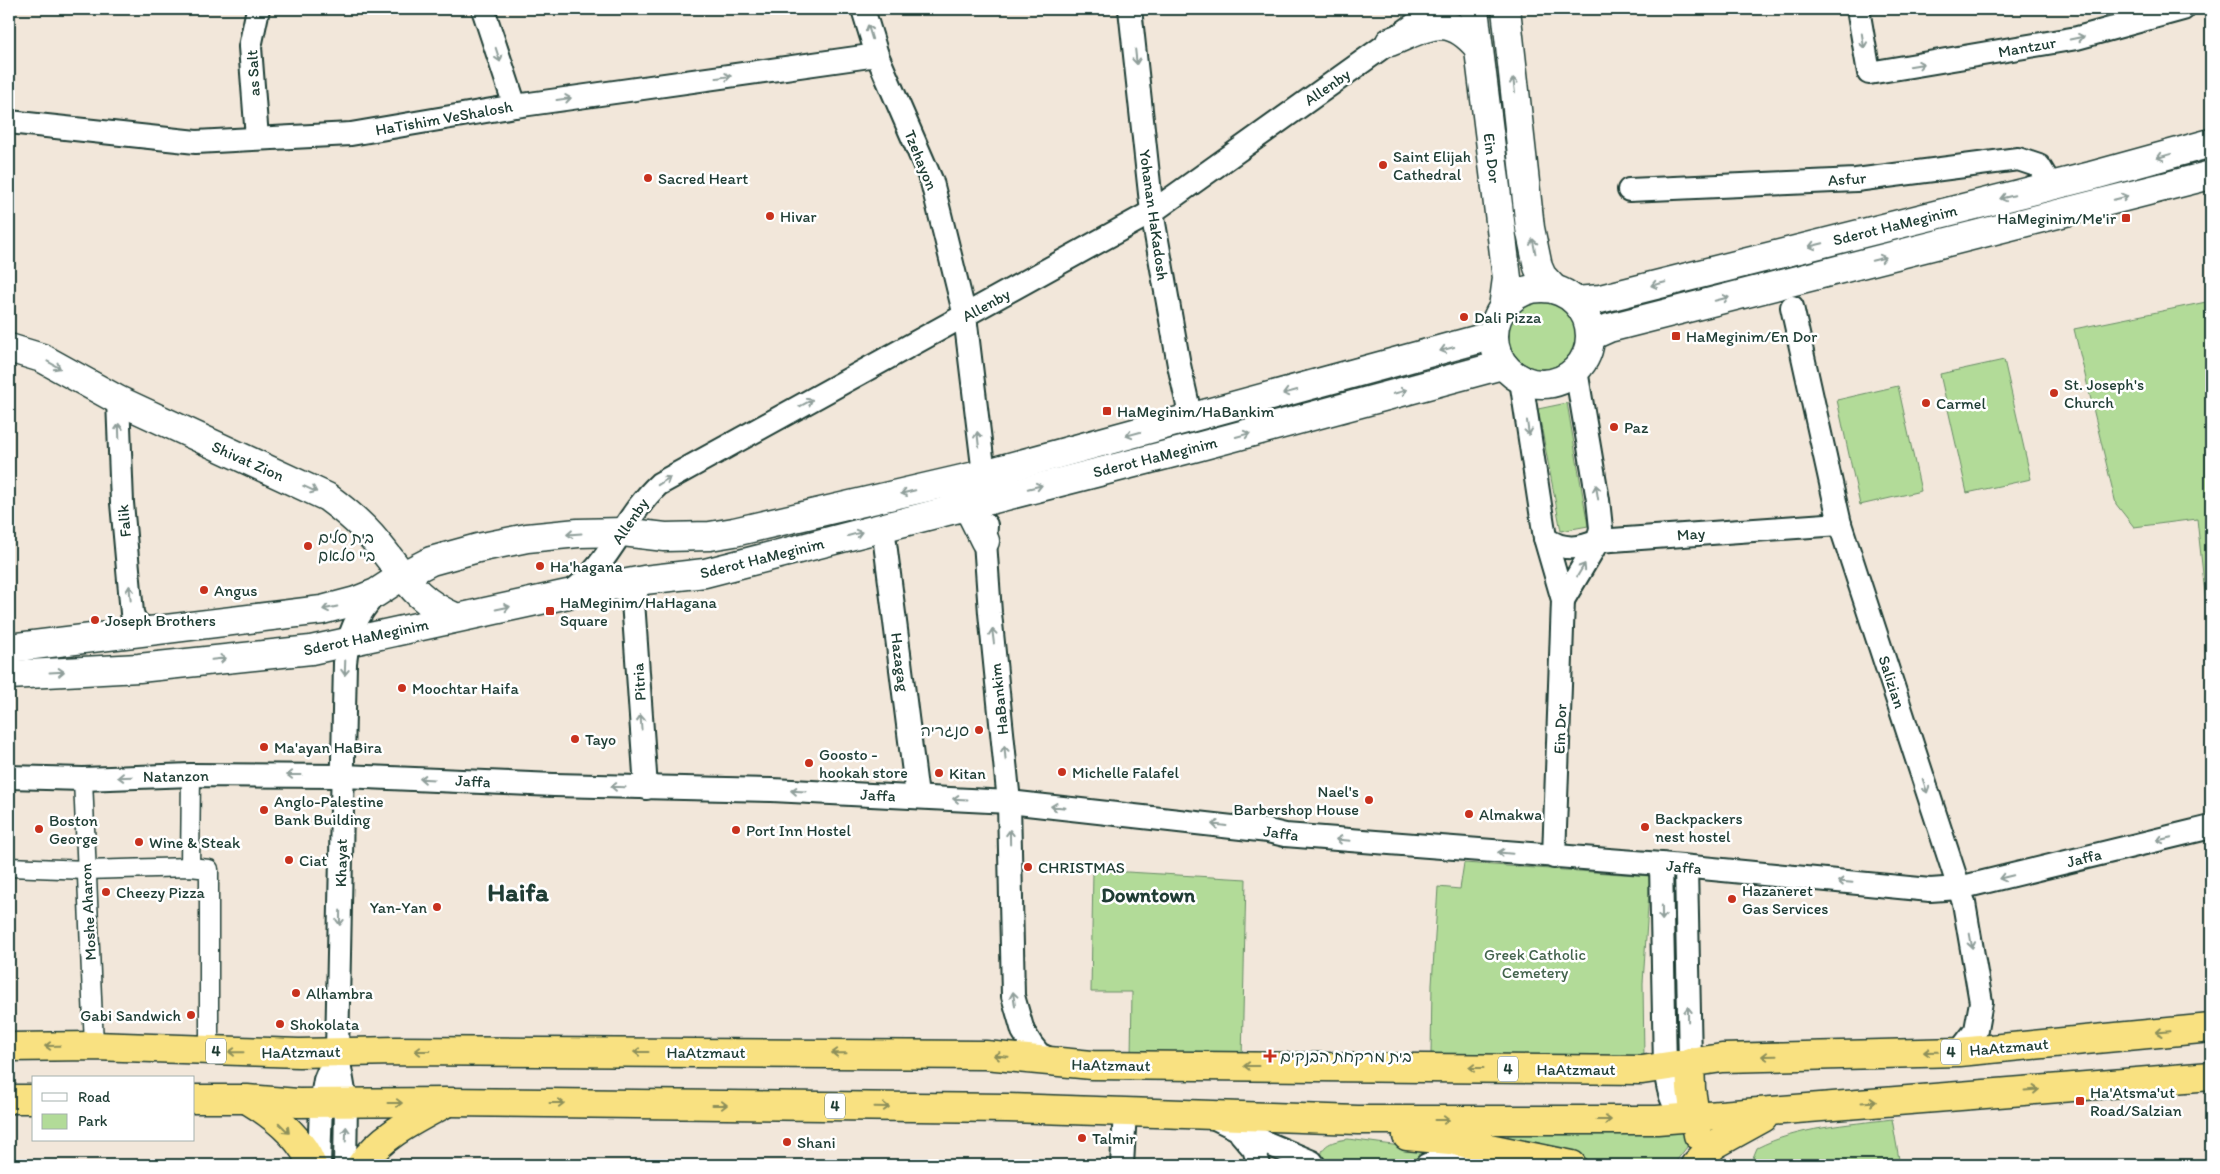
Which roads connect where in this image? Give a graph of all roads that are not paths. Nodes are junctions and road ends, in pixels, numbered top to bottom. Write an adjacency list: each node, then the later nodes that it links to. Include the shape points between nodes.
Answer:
1 (258, 9): 16 (street, as Salt, via 250,47)
2 (483, 9): 14 (street, one-way to 14)
3 (863, 9): 13 (street, Tzehayon, one-way to 3)
4 (1130, 9): 21 (street, Yohanan HaKadosh, one-way to 21)
5 (1436, 9): 10 (street, Allenby)
6 (1474, 9): 12 (street, Ein Dor)
7 (1506, 9): 22 (street, Ein Dor, one-way to 7, via 1542,276 1530,228)
8 (1858, 9): 9 (street, Mantzur, one-way to 9, via 1869,73 2078,38)
9 (2183, 9)
10 (1421, 15): 11 (street, Allenby)
11 (1390, 42): 12 (street, via 1442,24 1455,26); 21 (street, Allenby)
12 (1478, 47): 24 (street, Ein Dor, via 1507,278)
13 (877, 55): 14 (street, HaTishim VeShalosh, one-way to 13); 25 (street, Tzehayon, via 932,182)
14 (515, 106): 16 (street, HaTishim VeShalosh, via 351,134)
15 (9, 122): 16 (street, HaTishim VeShalosh, via 196,142)
16 (257, 138)
17 (2211, 142): 19 (street, Sderot HaMeginim, one-way to 19)
18 (2211, 175): 27 (street, Sderot HaMeginim, one-way to 18, via 1618,325)
19 (2051, 186): 20 (street, Asfur, via 2039,166 2018,158 1856,180); 22 (street, Sderot HaMeginim, one-way to 22, via 1600,299)
20 (1629, 190)
21 (1152, 212): 25 (street, Allenby); 32 (street, Yohanan HaKadosh)
22 (1565, 295): 24 (street, via 1540,287 1513,297); 27 (street, via 1589,323)
23 (1792, 307): 34 (street, Salizian)
24 (1503, 308): 26 (street, via 1496,321)
25 (965, 316): 33 (street, one-way to 25); 36 (street, Allenby, one-way to 25, via 645,497 659,484)
26 (1494, 335): 30 (street, via 1495,350); 32 (street, Sderot HaMeginim, one-way to 32)
27 (1591, 336): 29 (street, via 1584,360)
28 (9, 348): 31 (street, Shivat Zion, one-way to 31, via 42,358)
29 (1576, 370): 30 (street, via 1550,384 1535,384); 38 (street, Ein Dor, one-way to 29, via 1600,513)
30 (1512, 372): 33 (street, Sderot HaMeginim, one-way to 30, via 1206,445); 37 (street, Ein Dor, one-way to 37)
31 (118, 400): 40 (street, Shivat Zion, one-way to 40, via 327,497 363,527); 46 (street, Falik, one-way to 31, via 136,622 132,613 122,503)
32 (1191, 419): 33 (street, Sderot HaMeginim, one-way to 33)
33 (979, 493): 35 (street, Sderot HaMeginim); 36 (street, Sderot HaMeginim, one-way to 36, via 943,483 710,536 665,537); 39 (street)
34 (1840, 524): 38 (street, May); 64 (street, Salizian, one-way to 64)
35 (883, 527): 41 (street, Sderot HaMeginim, one-way to 35, via 681,577 735,566); 55 (street, Hazagag)
36 (623, 532): 40 (street, Sderot HaMeginim, one-way to 40, via 527,538 431,561); 43 (street, Allenby, via 597,570)
37 (1545, 538): 38 (street, May, via 1566,548 1587,546); 44 (street, Ein Dor)
38 (1598, 540): 44 (street, Ein Dor, one-way to 38)
39 (985, 541): 56 (street, HaBankim, one-way to 39)
40 (402, 576): 42 (street, Sderot HaMeginim); 45 (street, Shivat Zion, via 427,603)
41 (644, 580): 43 (street, Sderot HaMeginim); 54 (street, Pitria, one-way to 41, via 633,601)
42 (376, 593): 46 (street, Sderot HaMeginim, one-way to 46, via 356,602 322,610); 47 (street, Khayat, via 360,612)
43 (568, 594): 45 (street, Sderot HaMeginim, one-way to 43)
44 (1563, 600): 58 (street, Ein Dor)
45 (455, 617): 47 (street, Sderot HaMeginim)
46 (153, 630): 48 (street, Sderot HaMeginim)
47 (347, 643): 49 (street, Sderot HaMeginim, one-way to 47, via 139,668 312,650); 51 (street, Khayat, one-way to 51)
48 (9, 648)
49 (9, 675)
50 (191, 775): 51 (street, Natanzon, one-way to 50); 53 (street, Natanzon, one-way to 53); 61 (street)
51 (343, 776): 54 (street, Jaffa, one-way to 51); 69 (street, Khayat, one-way to 69)
52 (9, 777): 53 (street, Natanzon)
53 (83, 779): 63 (street, Moshe Aharon)
54 (646, 788): 55 (street, Jaffa, one-way to 54)
55 (917, 796): 56 (street, Jaffa, one-way to 55)
56 (1009, 802): 58 (street, Jaffa, one-way to 56, via 1285,835); 71 (street, HaBankim, one-way to 56, via 1040,1054 1031,1044 1023,1031 1013,996)
57 (2211, 827): 64 (street, Jaffa, one-way to 64)
58 (1554, 857): 59 (street, Jaffa)
59 (1661, 864): 62 (street, Jaffa); 72 (street, one-way to 72)
60 (9, 867): 63 (street)
61 (190, 867): 63 (street); 68 (street, via 208,868)
62 (1686, 867): 64 (street, Jaffa, one-way to 62, via 1901,889); 72 (street, one-way to 62)
63 (86, 870): 67 (street, Moshe Aharon)
64 (1959, 888): 70 (street, Salizian, one-way to 70, via 1981,1002 1976,1030)
65 (2211, 1028): 70 (highway, HaAtzmaut / 4, one-way to 70)
66 (9, 1046): 67 (highway, HaAtzmaut / 4, one-way to 66)
67 (94, 1046): 68 (highway, HaAtzmaut / 4)
68 (209, 1051): 69 (highway, HaAtzmaut / 4, one-way to 68)
69 (338, 1052): 71 (highway, HaAtzmaut / 4, one-way to 69, via 985,1055); 74 (street); 74 (street, Khayat)
70 (1959, 1052): 72 (highway, HaAtzmaut / 4, one-way to 72, via 1738,1057)
71 (1059, 1063): 72 (highway, HaAtzmaut / 4, one-way to 71, via 1632,1070)
72 (1677, 1065): 83 (highway)
73 (2211, 1076): 80 (highway, 4, one-way to 73)
74 (331, 1095): 78 (highway, 4); 79 (highway, 4, one-way to 79); 89 (street); 90 (street, one-way to 74)
75 (9, 1099): 76 (highway)
76 (32, 1099)
77 (195, 1099): 78 (highway, 4)
78 (247, 1099): 88 (highway, one-way to 88, via 288,1131)
79 (447, 1102): 81 (highway, 4, one-way to 81); 91 (highway, via 397,1132)
80 (1821, 1106): 83 (highway, 4); 87 (highway, via 1764,1118 1714,1144)
81 (1125, 1110): 82 (highway, 4); 92 (street)
82 (1208, 1114): 84 (highway, 4); 85 (street)
83 (1695, 1118): 84 (highway, 4, one-way to 83); 87 (highway)
84 (1358, 1120): 86 (highway, via 1405,1135)
85 (1234, 1128): 93 (street, via 1250,1143); 94 (street)
86 (1502, 1151): 95 (street, via 1463,1153); 96 (highway)
87 (1702, 1163)
88 (312, 1165)
89 (319, 1165)
90 (345, 1165)
91 (362, 1165)
92 (1122, 1165)
93 (1260, 1165)
94 (1314, 1165)
95 (1427, 1165)
96 (1572, 1165)

